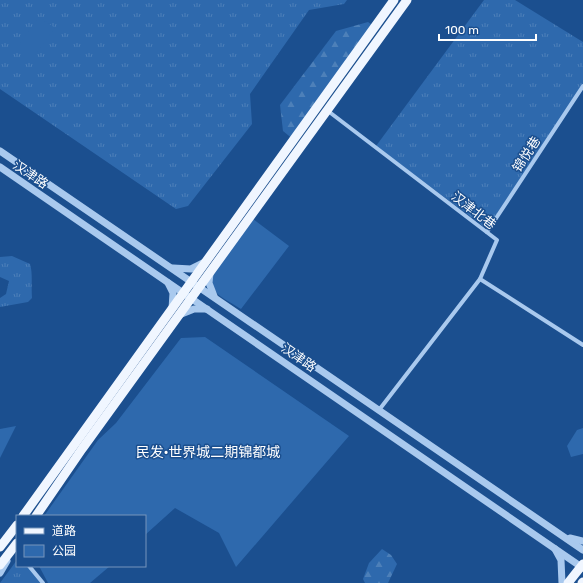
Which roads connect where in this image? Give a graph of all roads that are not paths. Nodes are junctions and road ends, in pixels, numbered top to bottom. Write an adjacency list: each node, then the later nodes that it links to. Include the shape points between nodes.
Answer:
1 (394, 0): 8 (main road)
2 (407, 0): 4 (main road)
3 (583, 86): 7 (street, 锦悦巷)
4 (328, 110): 7 (street, 汉津北巷); 10 (main road)
5 (0, 151): 9 (street, 汉津路)
6 (0, 167): 12 (street, 汉津路)
7 (487, 232): 11 (street, 汉津北巷, via 497,240)
8 (206, 262): 9 (street, via 191,269); 13 (main road)
9 (172, 268): 13 (street, 汉津路)
10 (210, 272): 13 (main road); 15 (street, via 209,283)
11 (480, 279): 18 (street); 19 (street)
12 (166, 281): 14 (street, 汉津路); 17 (street, via 173,293)
13 (196, 284): 14 (main road); 15 (street, 汉津路)
14 (188, 295): 16 (street, 汉津路); 17 (main road)
15 (214, 296): 19 (street, 汉津路)
16 (208, 309): 17 (street); 28 (street, 汉津路)
17 (175, 312): 20 (main road); 21 (main road)
18 (583, 345)
19 (379, 410): 23 (street, 汉津路)
20 (24, 515)
21 (37, 515)
22 (15, 528): 24 (street); 27 (main road)
23 (565, 537): 25 (street); 29 (street, 汉津路)
24 (0, 540)
25 (583, 541)
26 (16, 546): 30 (main road); 33 (street)
27 (0, 547)
28 (554, 548): 31 (street, 汉津路); 35 (street, via 561,560)
29 (583, 550)
30 (0, 565)
31 (582, 566): 36 (main road)
32 (30, 567): 34 (street)
33 (0, 573)
34 (42, 583)
35 (562, 583)
36 (568, 583)

